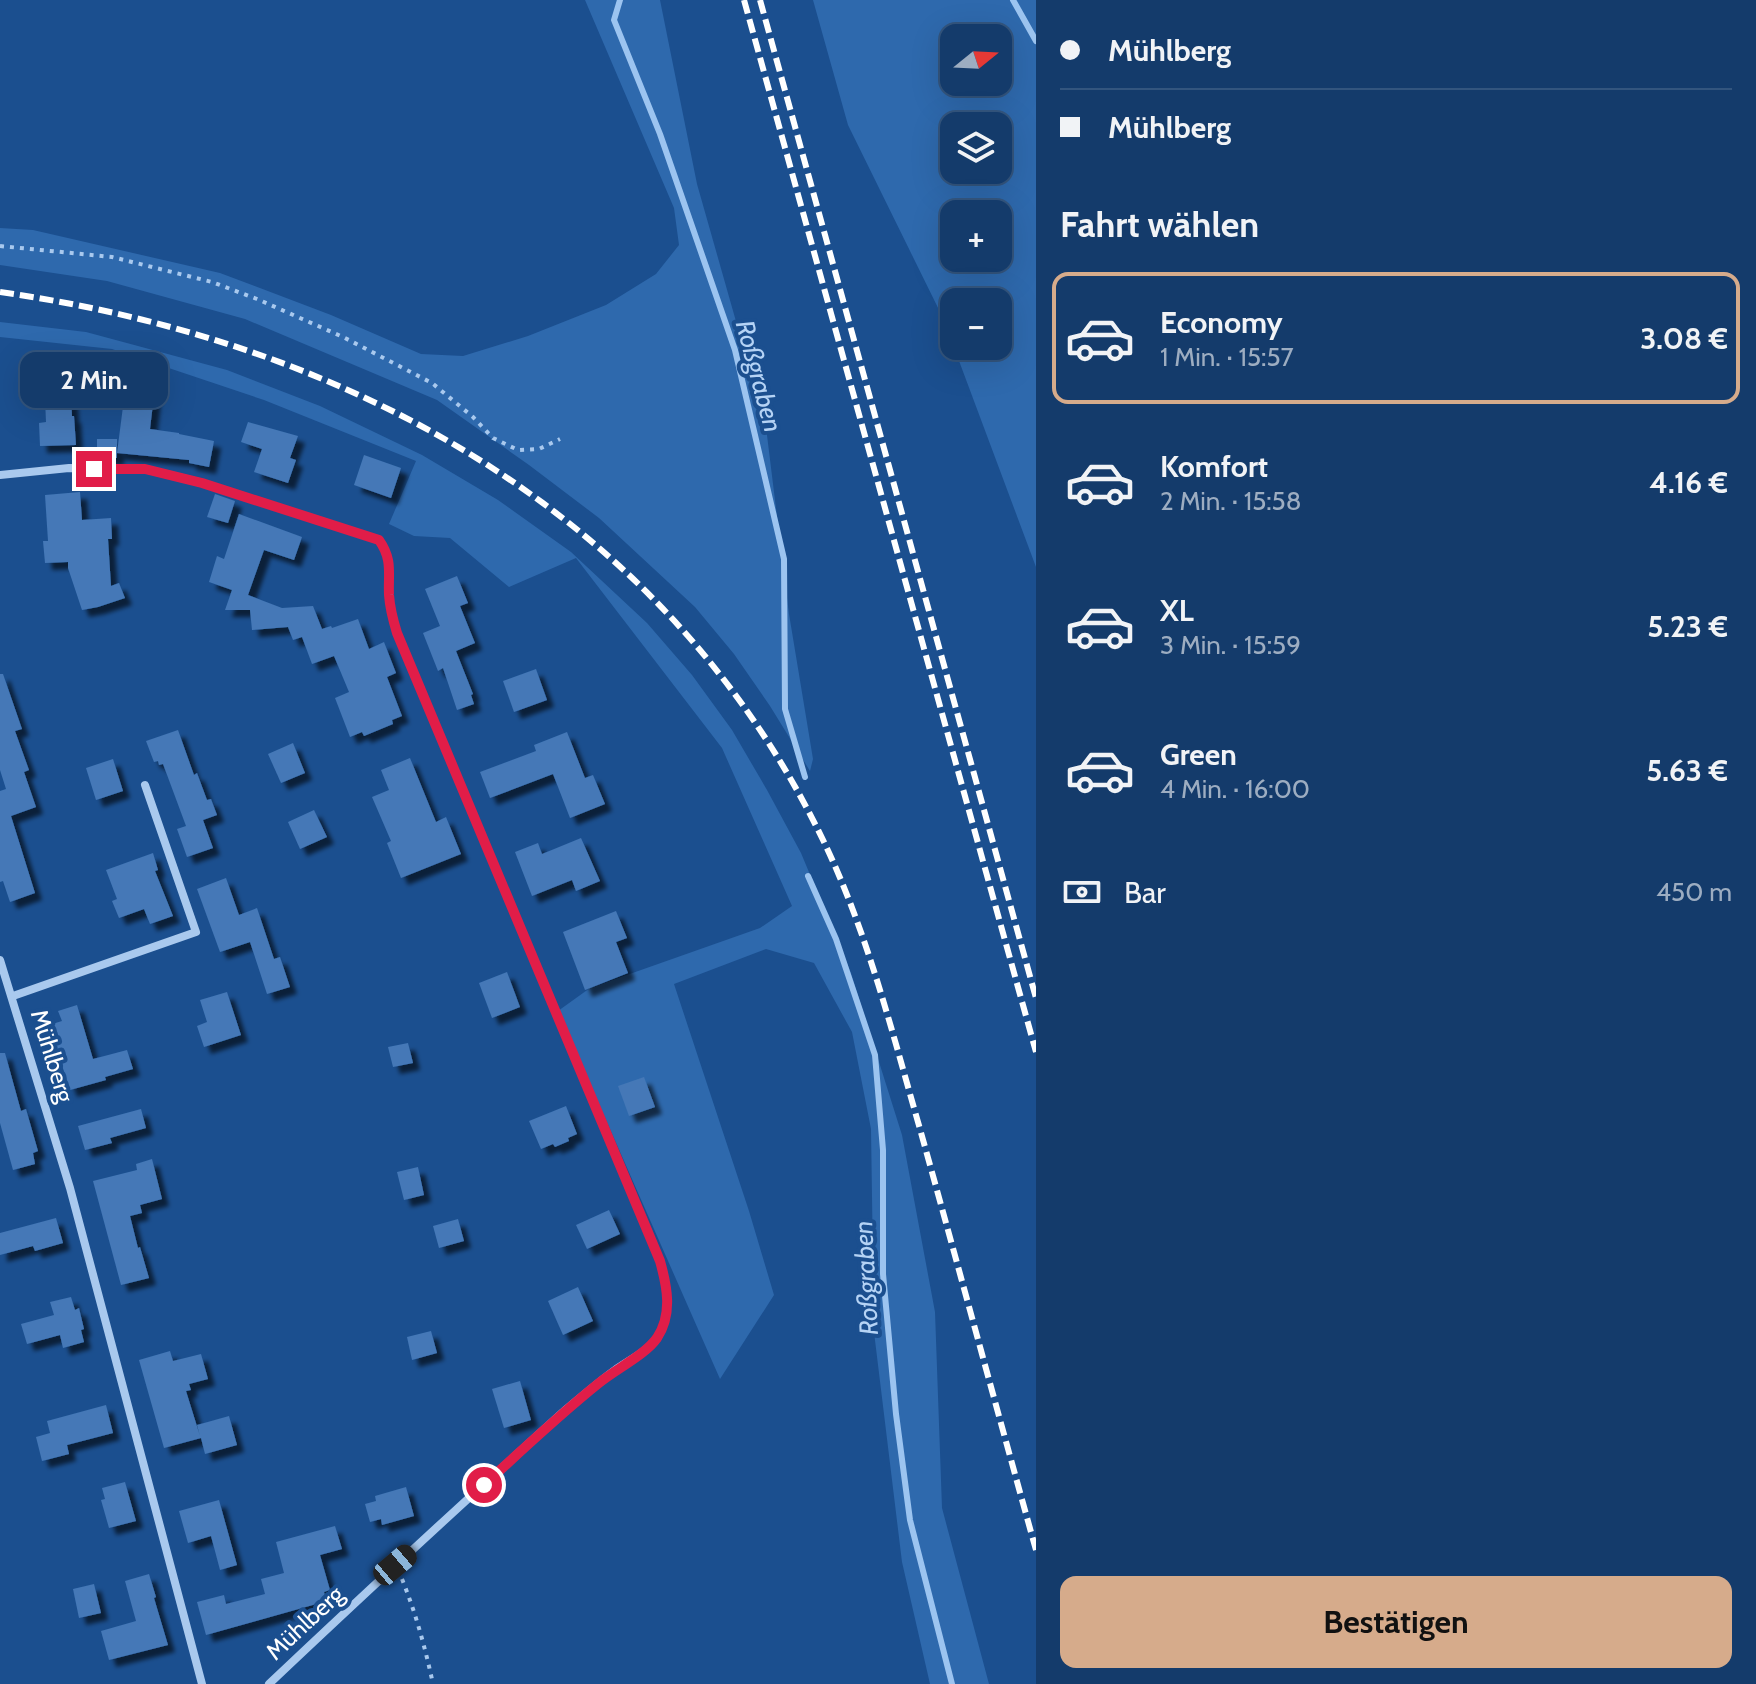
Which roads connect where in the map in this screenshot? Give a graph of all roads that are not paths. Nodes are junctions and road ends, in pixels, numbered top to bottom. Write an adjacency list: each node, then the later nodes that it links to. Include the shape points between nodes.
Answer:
1 (0, 475): 6 (street, Mühlberg, via 69,468 145,469 379,540 389,562 397,633 667,1284 665,1320 648,1348 567,1409)
2 (145, 785): 4 (street, Mühlberg, via 196,932)
3 (0, 960): 4 (street, Mühlberg)
4 (13, 996): 5 (street, Mühlberg, via 70,1188)
5 (202, 1684)
6 (269, 1684)

